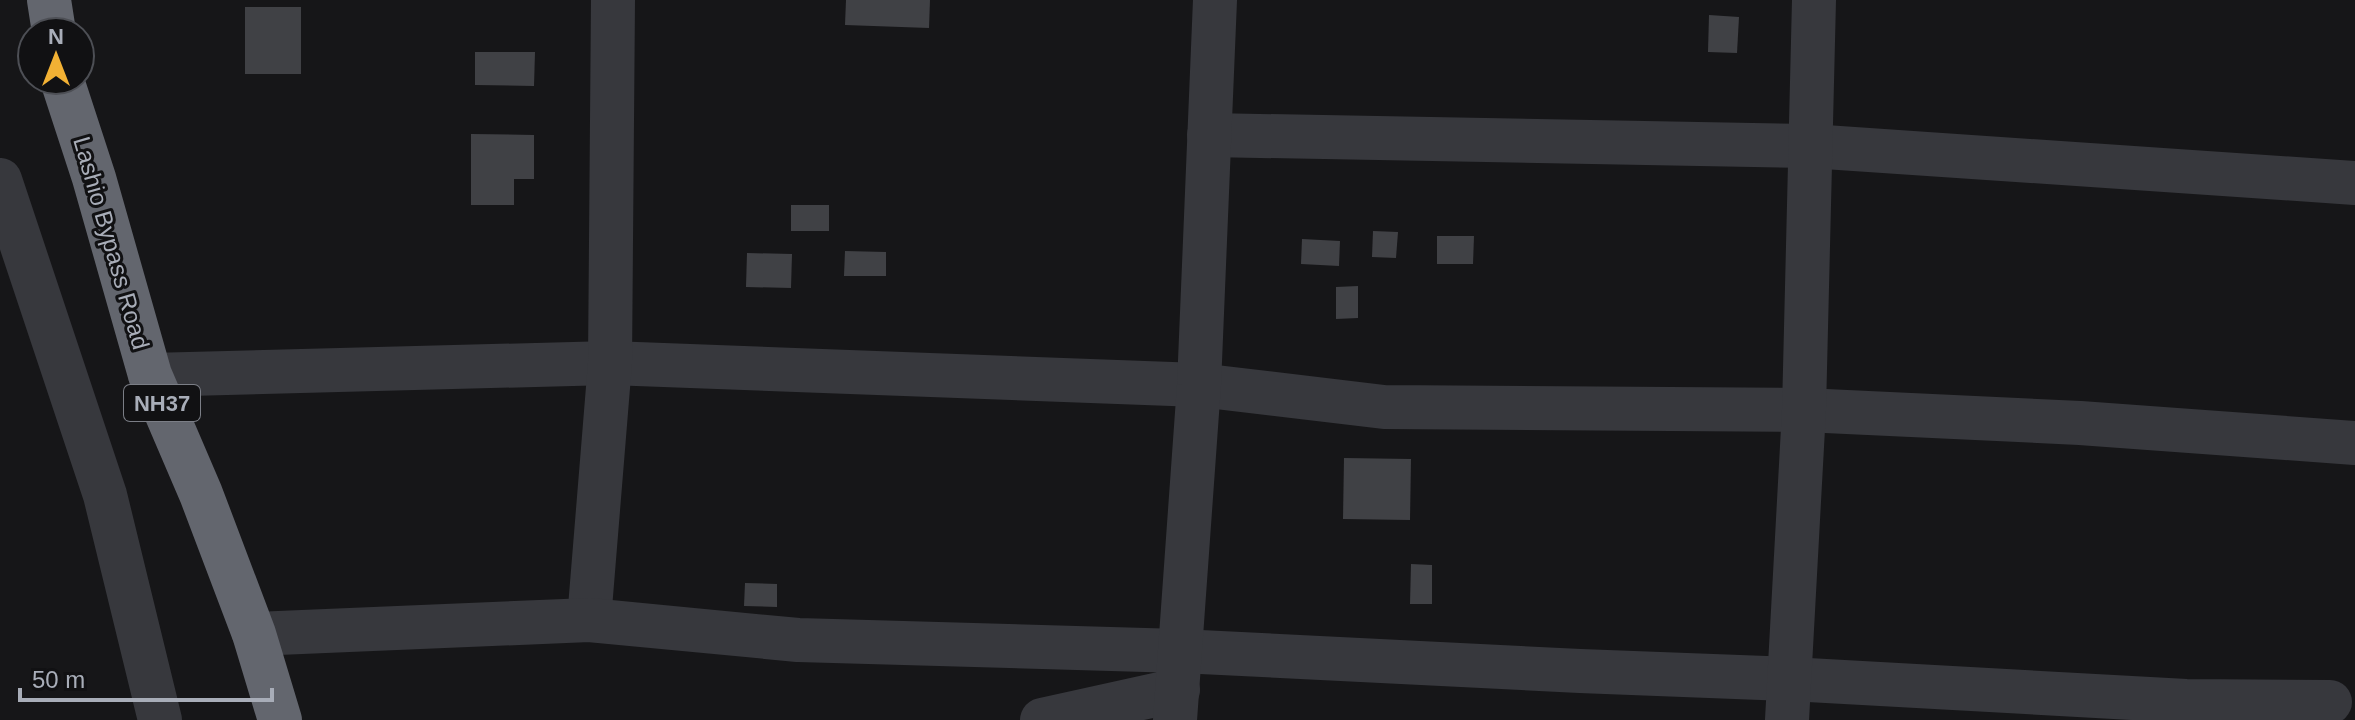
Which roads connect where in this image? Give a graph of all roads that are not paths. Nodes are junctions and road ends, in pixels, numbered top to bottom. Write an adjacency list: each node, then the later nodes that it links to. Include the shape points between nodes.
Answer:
1 (613, 0): 9 (street)
2 (1215, 0): 5 (street)
3 (1814, 0): 6 (street)
4 (67, 96): 10 (highway, Lashio Bypass Road / NH37)
5 (1209, 135): 6 (street); 11 (street)
6 (1810, 146): 8 (street); 12 (street)
7 (0, 180): 19 (street, via 105,495)
8 (2355, 183)
9 (610, 363): 10 (street); 11 (street); 14 (street)
10 (150, 375): 15 (highway, Lashio Bypass Road / NH37)
11 (1199, 385): 12 (street, via 1384,407); 16 (street)
12 (1804, 410): 13 (street); 17 (street)
13 (2355, 443)
14 (589, 620): 15 (street); 16 (street)
15 (254, 634): 20 (highway, Lashio Bypass Road / NH37)
16 (1178, 687): 17 (street, via 1580,671); 21 (street)
17 (1788, 699): 18 (street)
18 (2332, 700)
19 (160, 720)
20 (280, 720)
21 (1042, 720)

